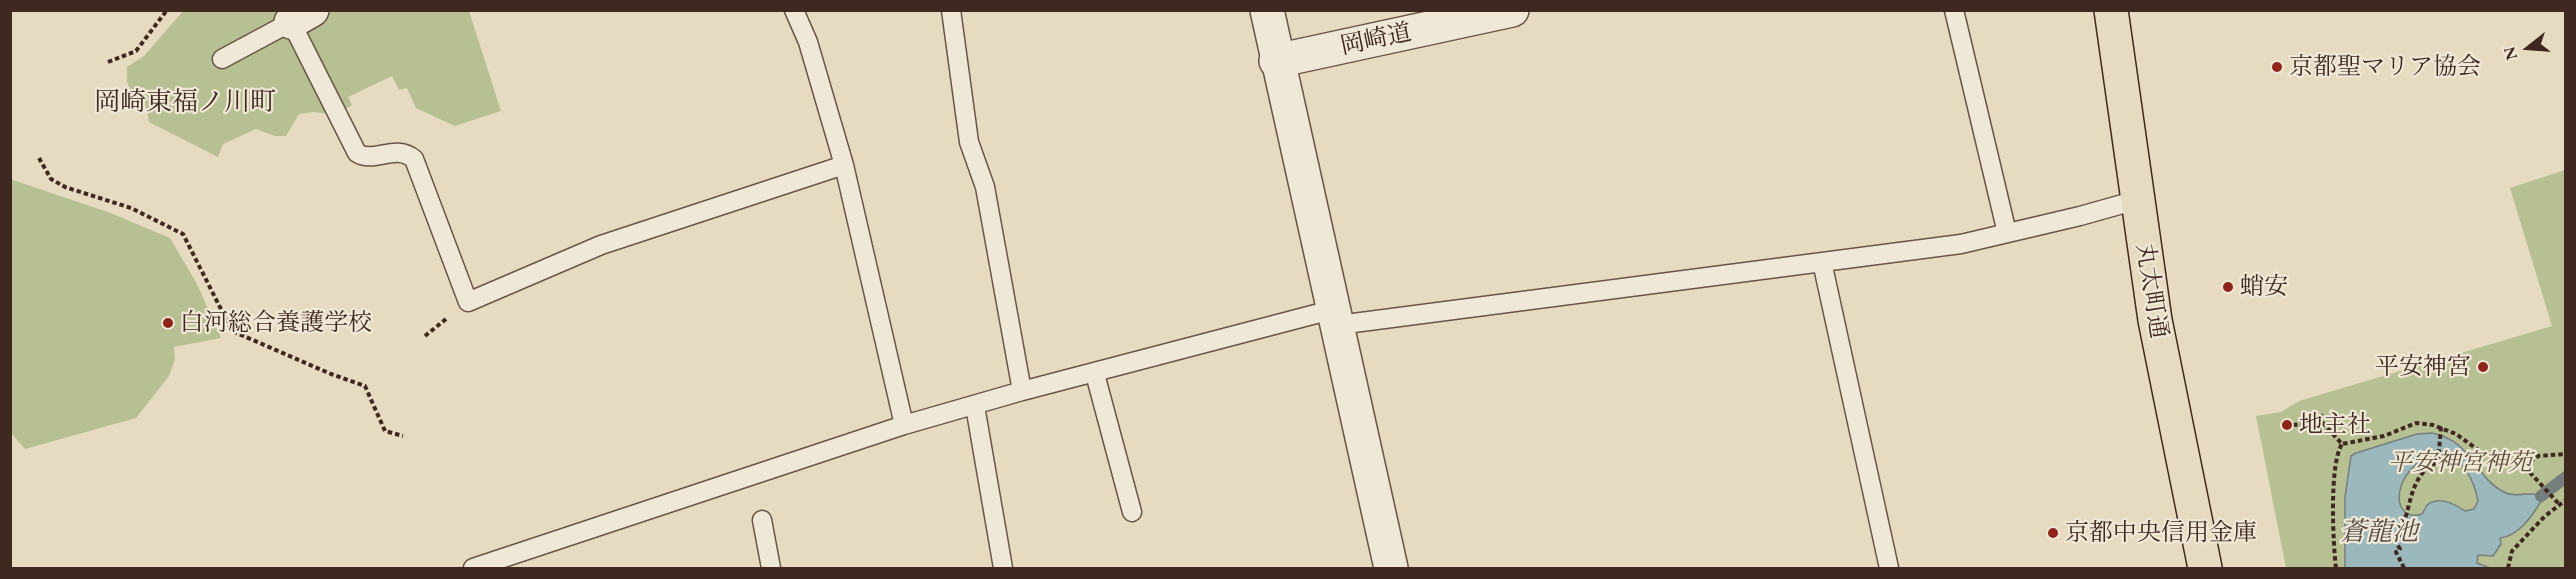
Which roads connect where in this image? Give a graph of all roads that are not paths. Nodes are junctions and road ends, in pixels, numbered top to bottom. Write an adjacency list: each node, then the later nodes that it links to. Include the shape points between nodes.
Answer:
1 (794, 10): 10 (lane, via 808,42)
2 (951, 10): 16 (lane, via 969,142 985,187)
3 (1267, 10): 9 (street)
4 (1512, 10): 9 (street, 岡崎道)
5 (1954, 10): 12 (lane)
6 (2111, 10): 11 (main road, 丸太町通)
7 (302, 16): 8 (lane); 10 (lane, via 357,153 367,157 404,153 414,159 468,302 601,245)
8 (222, 59)
9 (1276, 62): 14 (street)
10 (844, 165): 18 (lane)
11 (2137, 200): 12 (lane); 26 (main road, 丸太町通, via 2155,320)
12 (2007, 233): 13 (lane, via 1961,244)
13 (1822, 262): 14 (lane); 25 (lane)
14 (1336, 317): 15 (lane); 24 (street)
15 (1095, 374): 16 (lane); 19 (lane)
16 (1022, 391): 17 (lane)
17 (975, 406): 18 (lane); 23 (lane)
18 (903, 425): 21 (lane)
19 (1132, 512)
20 (762, 520): 22 (lane)
21 (473, 568)
22 (771, 568)
23 (1003, 568)
24 (1391, 568)
25 (1888, 568)
26 (2205, 568)

